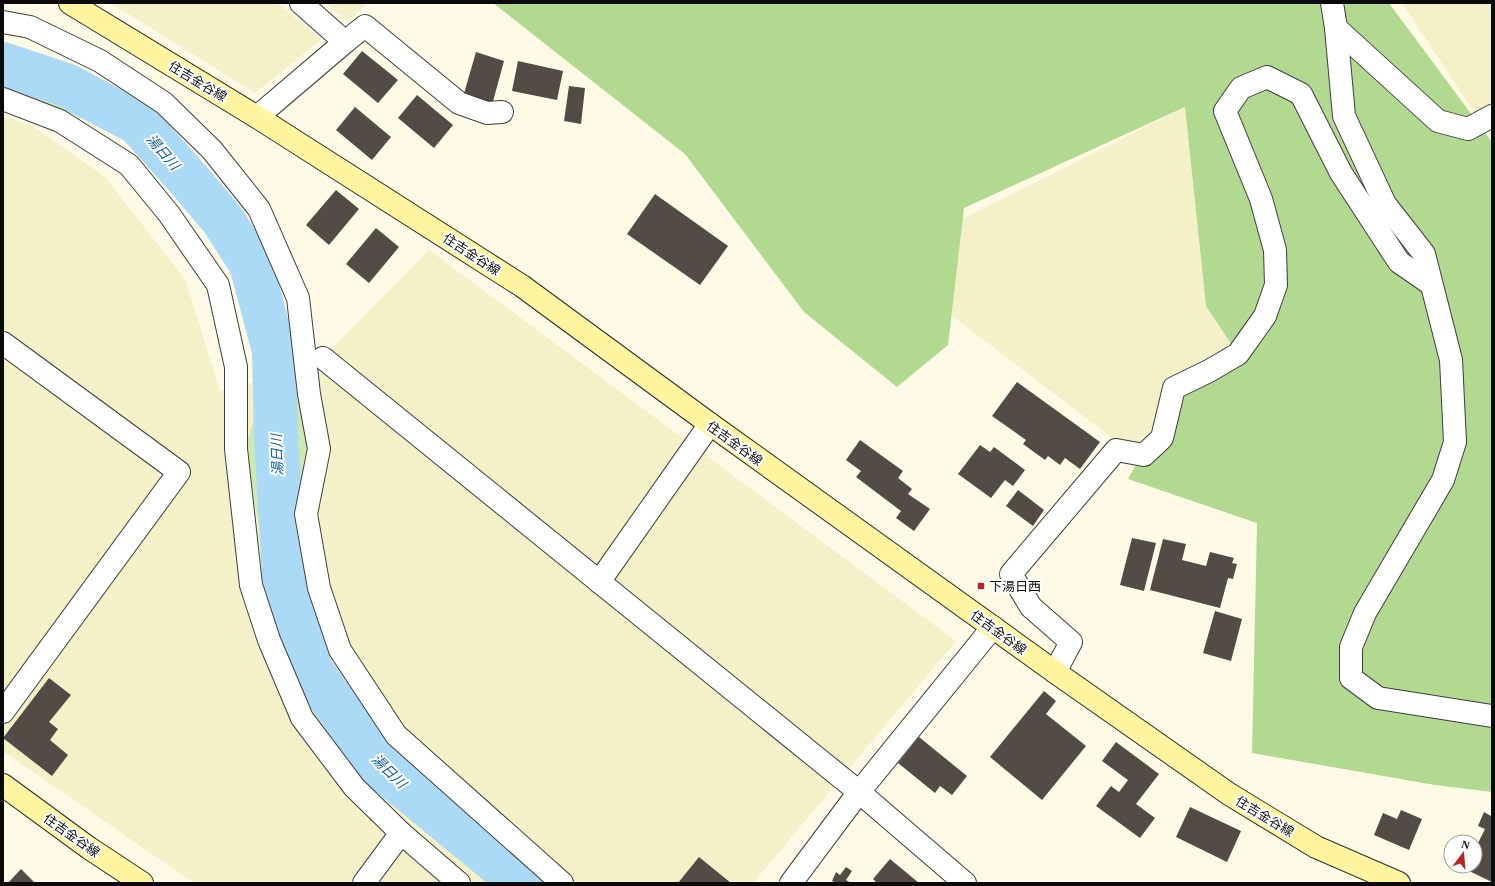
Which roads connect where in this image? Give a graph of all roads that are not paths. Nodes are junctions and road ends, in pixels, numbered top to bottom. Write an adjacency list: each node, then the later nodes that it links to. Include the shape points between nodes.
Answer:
1 (70, 3): 10 (main road, 住吉金谷線)
2 (301, 3): 6 (street)
3 (1332, 3): 5 (street)
4 (3, 22): 26 (street, via 30,27 100,61 164,103 212,150 259,209 298,298 309,394 319,449 306,514 319,588 340,650 396,735)
5 (1336, 28): 9 (street, via 1438,122 1468,129); 11 (street, via 1344,116 1385,204 1424,254)
6 (344, 42): 8 (street, via 365,26 459,103 487,113); 10 (street)
7 (3, 99): 22 (street, via 60,121 129,165 169,214 218,285 236,367 236,450 251,585 269,640 302,718 354,787)
8 (502, 112)
9 (1492, 116)
10 (257, 117): 14 (main road, 住吉金谷線, via 522,286)
11 (1431, 284): 17 (street, via 1399,262 1342,173 1301,94 1267,77 1241,88 1225,111 1261,199 1275,250 1276,285 1265,316 1238,354 1174,388 1162,438 1144,455 1116,450 1010,574 1030,607 1071,642); 19 (street, via 1451,360 1455,442 1443,480 1365,613 1351,647 1351,678 1378,698)
12 (3, 343): 18 (street, via 179,472)
13 (323, 358): 15 (street)
14 (710, 424): 15 (street); 16 (main road, 住吉金谷線)
15 (599, 582): 21 (street)
16 (993, 627): 17 (main road, 住吉金谷線); 21 (street)
17 (1055, 672): 29 (main road, 住吉金谷線, via 1229,794 1316,847)
18 (3, 712)
19 (1492, 716)
20 (3, 785): 23 (main road, 住吉金谷線)
21 (859, 792): 27 (street); 28 (street)
22 (401, 833): 24 (street); 25 (street)
23 (142, 883)
24 (364, 883)
25 (459, 883)
26 (562, 883)
27 (791, 883)
28 (965, 883)
29 (1399, 883)

